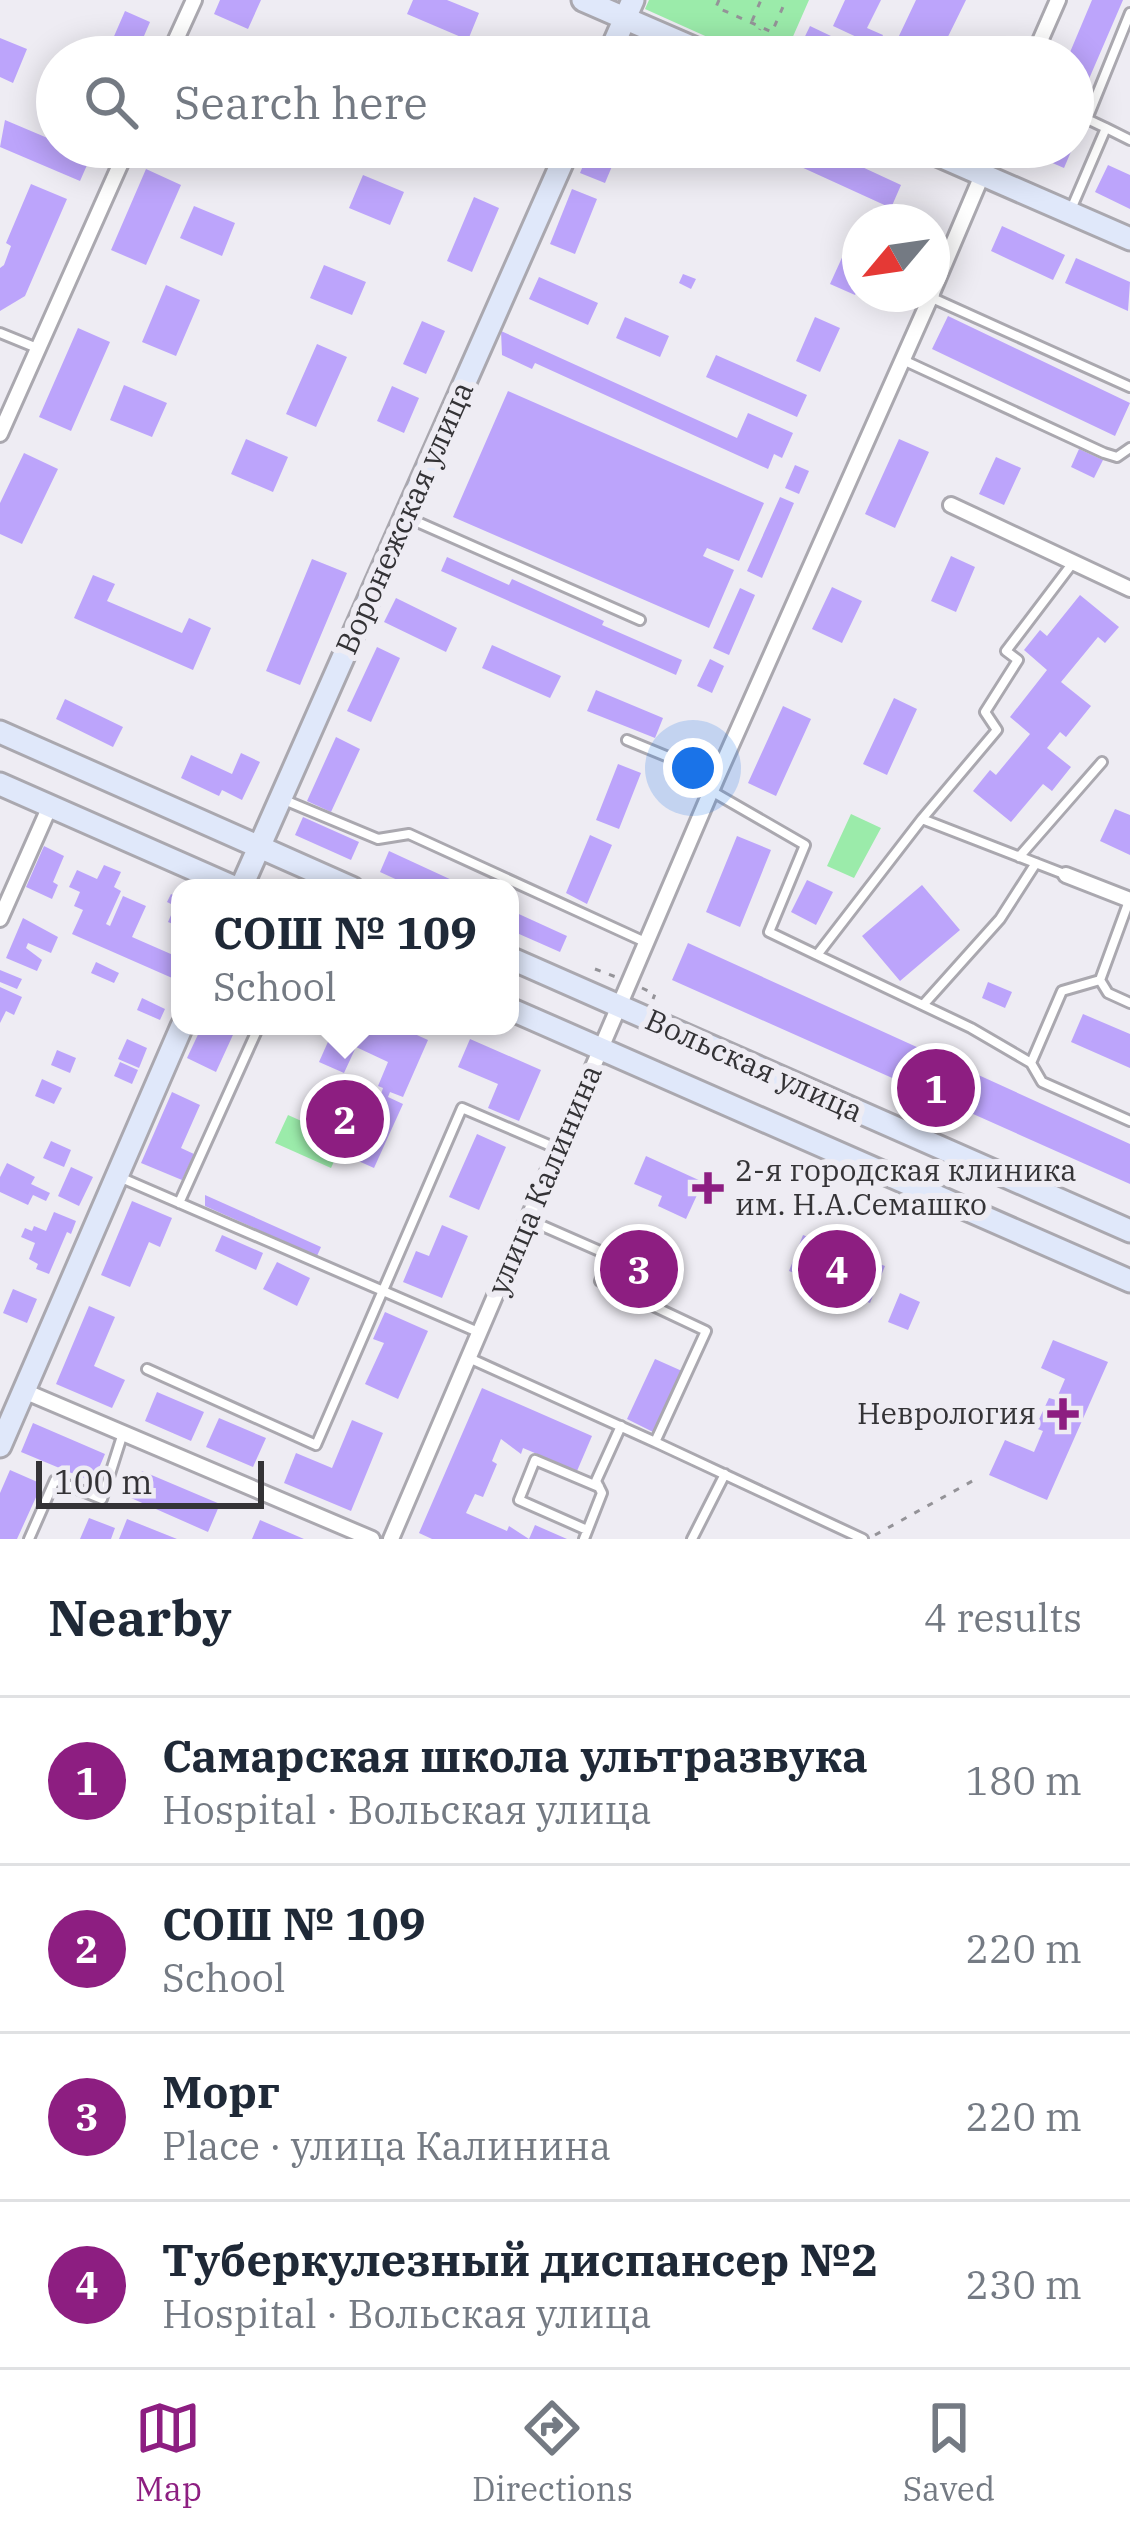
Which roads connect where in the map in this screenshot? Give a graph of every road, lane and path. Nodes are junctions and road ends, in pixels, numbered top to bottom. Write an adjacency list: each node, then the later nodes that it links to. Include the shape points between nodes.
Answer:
1 (194, 0): 11 (street)
2 (583, 0): 7 (main road)
3 (719, 0): 9 (path, via 716,7)
4 (761, 0): 9 (path)
5 (786, 0): 10 (path, via 772,32)
6 (1058, 0): 14 (street)
7 (629, 9): 12 (main road)
8 (1130, 13): 15 (lane)
9 (751, 23): 10 (path)
10 (761, 27): 13 (path)
11 (178, 36)
12 (677, 36)
13 (757, 36)
14 (1043, 36)
15 (1094, 102)
16 (1094, 122): 17 (lane)
17 (1106, 128): 18 (lane); 19 (lane)
18 (1130, 140)
19 (1094, 156)
20 (119, 168): 32 (street)
21 (559, 168): 38 (main road, Воронежская улица)
22 (968, 168): 25 (main road)
23 (985, 168): 25 (street, улица Калинина)
24 (1089, 168): 26 (lane)
25 (982, 174): 26 (main road); 28 (street, улица Калинина)
26 (1070, 213): 27 (main road)
27 (1130, 239)
28 (950, 250)
29 (950, 304): 34 (lane)
30 (923, 312): 33 (street, улица Калинина)
31 (0, 332): 32 (lane)
32 (38, 349): 35 (street)
33 (901, 359): 36 (lane, via 1104,453 1118,457); 46 (street, улица Калинина)
34 (1130, 387)
35 (0, 434)
36 (1130, 448)
37 (952, 505): 39 (street)
38 (406, 517): 41 (lane); 47 (main road, Воронежская улица)
39 (1075, 560): 40 (street); 49 (lane, via 1006,651 1018,660 985,712 997,730)
40 (1130, 589)
41 (640, 620)
42 (0, 732): 50 (main road)
43 (628, 740): 46 (lane)
44 (1102, 762): 51 (lane)
45 (0, 784): 48 (main road)
46 (714, 784): 61 (street, улица Калинина); 62 (lane, via 805,845 769,932)
47 (281, 798): 50 (main road, Воронежская улица); 57 (lane, via 378,839 409,834)
48 (50, 806): 54 (main road); 60 (street)
49 (922, 818): 51 (lane); 62 (lane)
50 (260, 847): 55 (main road, Воронежская улица); 56 (main road)
51 (1019, 857): 52 (lane)
52 (1036, 863): 53 (lane); 66 (lane, via 1000,919)
53 (1066, 875): 59 (street)
54 (217, 879)
55 (243, 879)
56 (332, 879)
57 (508, 879)
58 (519, 884): 61 (lane)
59 (1130, 900): 64 (lane)
60 (0, 919)
61 (646, 942): 67 (street, улица Калинина)
62 (817, 955): 66 (lane)
63 (519, 962): 67 (main road, Вольская улица)
64 (1100, 980): 65 (lane); 72 (lane, via 1062,991)
65 (1130, 1003)
66 (923, 1005): 72 (lane)
67 (621, 1007): 71 (street, улица Калинина); 78 (main road, Вольская улица)
68 (519, 1013): 71 (main road, Вольская улица)
69 (178, 1035): 75 (main road)
70 (256, 1035): 76 (lane)
71 (601, 1049): 74 (street, улица Калинина); 79 (main road, Вольская улица)
72 (1030, 1063): 73 (lane, via 1042,1082)
73 (1130, 1121)
74 (558, 1149): 77 (street, улица Калинина); 80 (lane, via 462,1108)
75 (117, 1176): 76 (lane); 84 (main road)
76 (179, 1203): 80 (lane)
77 (528, 1220): 81 (street, улица Калинина); 87 (lane, via 611,1256 600,1281 706,1331)
78 (1130, 1231)
79 (1130, 1281)
80 (382, 1292): 81 (lane); 83 (lane, via 316,1445)
81 (479, 1333): 82 (street, улица Калинина)
82 (469, 1358): 85 (lane); 93 (street, улица Калинина)
83 (147, 1369)
84 (24, 1390): 86 (street); 88 (main road)
85 (621, 1426): 87 (lane); 91 (lane)
86 (123, 1433): 94 (lane, via 102,1499 55,1480); 95 (street)
87 (655, 1442): 89 (lane)
88 (0, 1446)
89 (725, 1474): 96 (lane); 97 (lane)
90 (976, 1479): 97 (path)
91 (599, 1487): 92 (lane); 92 (lane, via 535,1460 519,1500)
92 (585, 1535)
93 (394, 1538)
94 (28, 1539)
95 (372, 1539)
96 (692, 1539)
97 (866, 1539)

